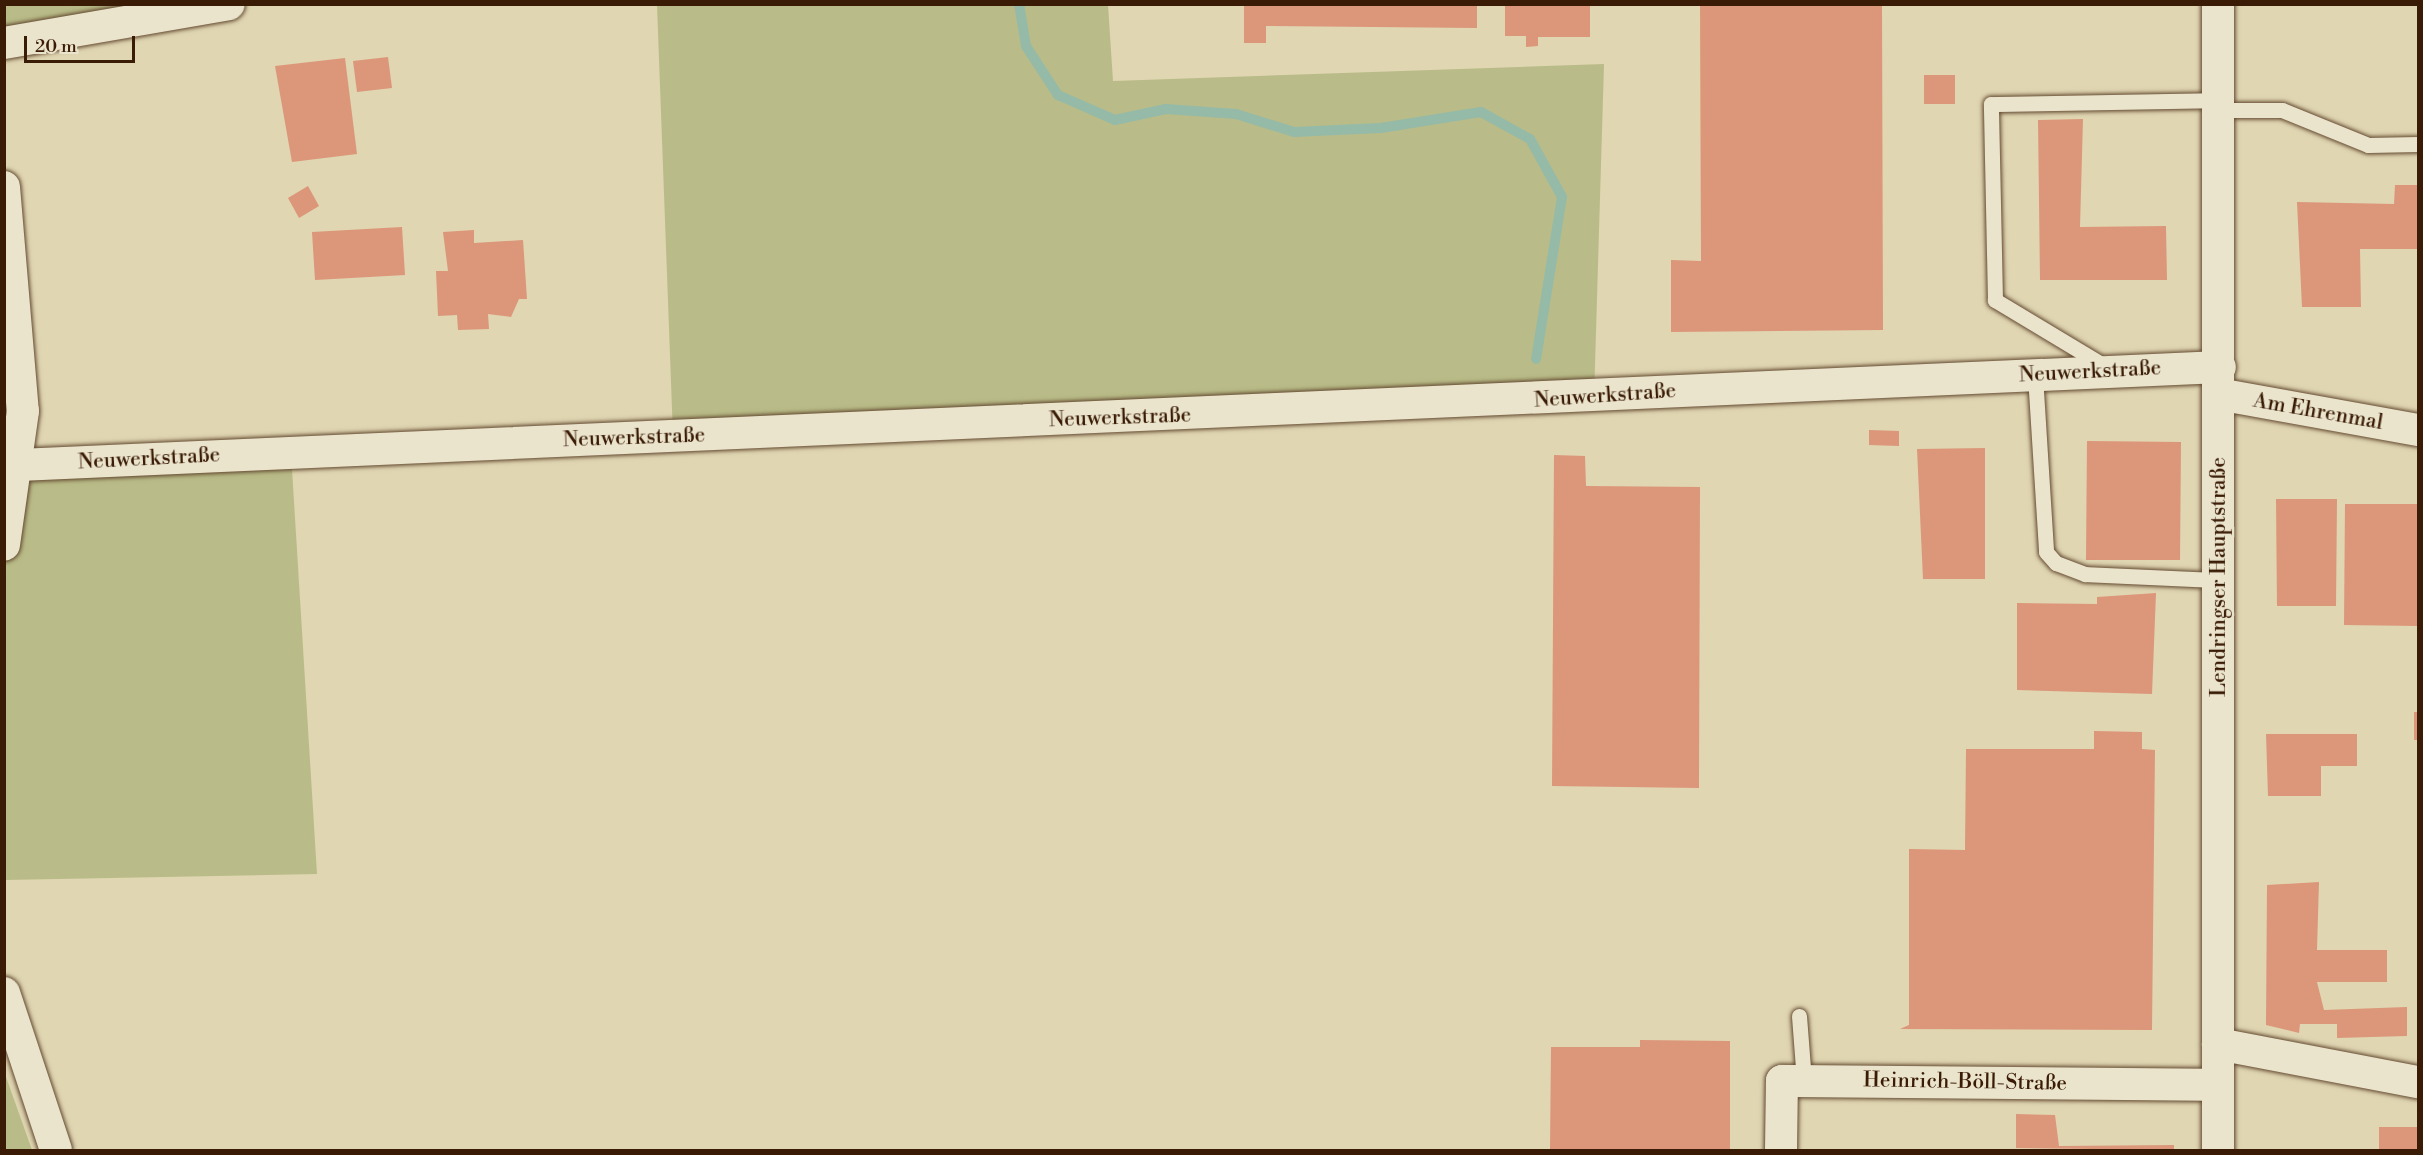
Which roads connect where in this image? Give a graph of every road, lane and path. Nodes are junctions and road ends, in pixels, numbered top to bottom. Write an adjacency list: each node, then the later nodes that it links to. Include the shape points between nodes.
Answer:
1 (229, 4): 3 (street)
2 (2218, 4): 4 (street, Lendringser Hauptstraße)
3 (4, 43)
4 (2219, 105): 5 (lane, via 2282,110 2368,145); 7 (lane, via 1991,104 1995,300); 9 (street, Lendringser Hauptstraße)
5 (2418, 144)
6 (4, 187): 11 (street, via 23,411)
7 (2114, 371): 8 (street, Neuwerkstraße); 9 (street, Neuwerkstraße)
8 (2035, 375): 11 (street, Neuwerkstraße); 13 (lane, via 2046,552 2056,563 2085,574)
9 (2219, 380): 10 (street, Am Ehrenmal); 13 (street, Lendringser Hauptstraße)
10 (2418, 430)
11 (19, 465): 12 (street)
12 (4, 545)
13 (2219, 580): 16 (street, Lendringser Hauptstraße)
14 (4, 993): 20 (street)
15 (1799, 1016): 17 (lane)
16 (2218, 1044): 18 (street); 19 (street, Lendringser Hauptstraße)
17 (1804, 1081): 19 (street, Heinrich-Böll-Straße); 21 (street, Heinrich-Böll-Straße, via 1782,1081)
18 (2418, 1082)
19 (2218, 1085): 22 (street, Lendringser Hauptstraße)
20 (56, 1150)
21 (1781, 1150)
22 (2218, 1150)

